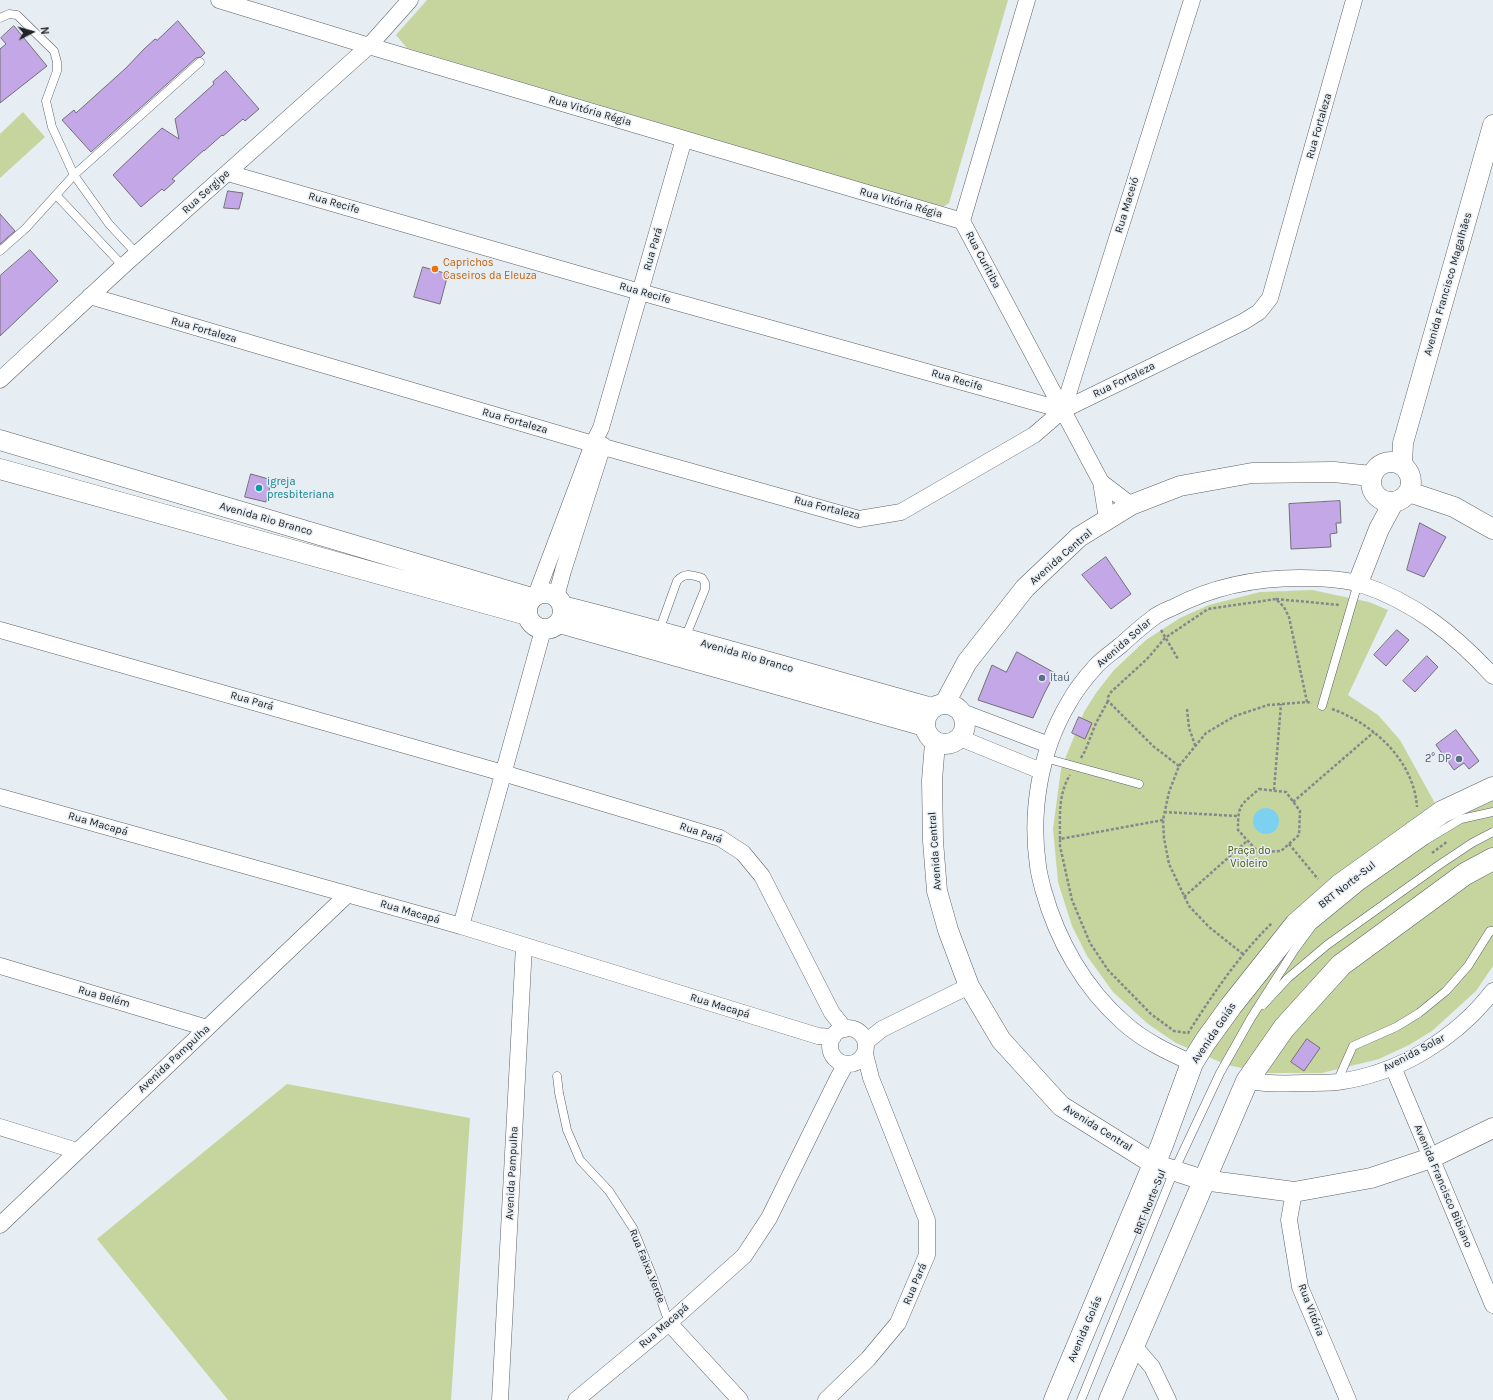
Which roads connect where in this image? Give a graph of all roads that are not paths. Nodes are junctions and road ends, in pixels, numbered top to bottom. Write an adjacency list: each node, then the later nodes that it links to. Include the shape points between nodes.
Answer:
1 (219, 0): 7 (street, Rua Vitória Régia)
2 (410, 0): 7 (street, Rua Sergipe)
3 (1027, 0): 14 (street, Rua Curitiba)
4 (1192, 0): 21 (street, Rua Maceió)
5 (1354, 0): 21 (street, Rua Fortaleza, via 1270,298 1259,312 1243,322)
6 (0, 18): 12 (lane, via 9,14 17,15 54,51 57,71 46,101 52,127)
7 (369, 46): 10 (street, Rua Vitória Régia); 11 (street, Rua Sergipe)
8 (200, 62): 12 (lane)
9 (1493, 125): 24 (street, Avenida Francisco Magalhães)
10 (684, 139): 14 (street, Rua Vitória Régia); 18 (street, Rua Pará)
11 (228, 172): 16 (street, Rua Sergipe); 18 (street, Rua Recife)
12 (74, 174): 13 (lane); 16 (lane, via 109,224)
13 (57, 196): 15 (lane); 17 (lane)
14 (962, 221): 21 (street, Rua Curitiba)
15 (0, 251)
16 (137, 254): 17 (street, Rua Sergipe)
17 (123, 266): 19 (street, Rua Sergipe)
18 (640, 292): 21 (street, Rua Recife); 23 (street, Rua Pará)
19 (90, 296): 20 (street, Rua Sergipe); 23 (street, Rua Fortaleza)
20 (0, 380)
21 (1063, 410): 23 (street, Rua Fortaleza, via 1034,435 901,512 859,519); 27 (street, Rua Curitiba)
22 (0, 440): 35 (street, Avenida Rio Branco)
23 (598, 445): 32 (street, Rua Pará); 33 (street, Rua Pará)
24 (1396, 463): 26 (street, via 1384,462); 28 (street, via 1407,470 1411,477 1411,485)
25 (0, 469): 35 (street, Avenida Rio Branco)
26 (1371, 476): 28 (street, via 1370,483 1374,495); 29 (street, Avenida Central, via 1334,472 1252,473 1180,486)
27 (1101, 482): 29 (street, Rua Curitiba); 30 (street, Rua Curitiba)
28 (1394, 498): 31 (street, via 1454,506); 34 (street, via 1379,528)
29 (1131, 505): 30 (street, Avenida Central)
30 (1107, 519): 41 (street, Avenida Central, via 1079,538 1025,588 967,662)
31 (1493, 529)
32 (547, 566): 33 (street); 35 (street, Rua Pará)
33 (563, 571): 36 (street, Rua Pará)
34 (1358, 583): 40 (street, Avenida Solar, via 1392,596 1430,618 1471,652); 42 (lane); 47 (street, Avenida Solar, via 1317,578 1277,578 1233,584 1194,596 1154,617 1097,665 1068,703)
35 (532, 602): 36 (street, via 547,593); 36 (street, via 532,625)
36 (555, 614): 38 (street, Avenida Rio Branco); 44 (street, Avenida Rio Branco); 48 (street, Rua Pará)
37 (0, 630): 48 (street, Rua Pará)
38 (659, 631): 39 (street, Avenida Rio Branco); 39 (lane, via 677,581 681,576 688,574 702,578 705,589)
39 (685, 638): 41 (street, Avenida Rio Branco)
40 (1493, 676)
41 (938, 706): 43 (street, via 951,704); 44 (street, via 928,712)
42 (1322, 706)
43 (962, 712): 45 (street, via 965,726); 47 (street)
44 (924, 726): 46 (street, via 926,733)
45 (960, 738): 46 (street, via 949,744 942,745); 47 (street)
46 (936, 742): 60 (street, Avenida Central, via 932,780 937,891 948,930)
47 (1045, 758): 49 (lane); 65 (street, Avenida Solar, via 1035,821 1038,867 1058,932 1071,958 1101,1001 1124,1024 1145,1040)
48 (503, 773): 56 (street, Rua Pará); 64 (street, Rua Pará, via 720,838 743,853 762,876 832,1013)
49 (1139, 784)
50 (1493, 788): 65 (main road, Avenida Goiás, via 1442,812 1340,885 1296,924 1231,1006)
51 (0, 797): 55 (street, Rua Macapá)
52 (1493, 812): 62 (lane, BRT Norte-Sul, via 1460,819 1426,840 1362,885 1312,926)
53 (1493, 832): 62 (lane, BRT Norte-Sul, via 1439,865 1327,945 1288,978)
54 (1493, 859): 68 (main road, via 1465,874 1342,965 1284,1028)
55 (348, 894): 56 (street, Rua Macapá); 63 (street, Avenida Pampulha)
56 (461, 926): 58 (street, Rua Macapá)
57 (1493, 931): 69 (lane, via 1490,931 1468,966 1436,1000 1396,1027 1353,1046)
58 (524, 946): 64 (street, Rua Macapá); 81 (street, Avenida Pampulha)
59 (0, 966): 63 (street, Rua Belém)
60 (969, 986): 64 (street); 74 (street, Avenida Central, via 1001,1040 1061,1106)
61 (1493, 991): 66 (street, Avenida Solar, via 1463,1024 1439,1043)
62 (1250, 1018): 74 (lane, BRT Norte-Sul)
63 (207, 1028): 72 (street, Avenida Pampulha)
64 (845, 1045): 79 (street, Rua Macapá, via 838,1078 769,1218 744,1256); 84 (street, Rua Pará, via 871,1078 927,1220 927,1254 898,1323 868,1359)
65 (1192, 1064): 74 (main road, Avenida Goiás)
66 (1393, 1067): 69 (street, Avenida Solar, via 1372,1075); 73 (street, Avenida Francisco Bibiano)
67 (557, 1076): 79 (lane, Rua Faixa Verde, via 567,1130 580,1160 609,1191 633,1228)
68 (1247, 1081): 69 (street, Avenida Solar, via 1269,1084); 75 (main road)
69 (1337, 1082)
70 (0, 1127): 72 (street)
71 (1493, 1128): 73 (street, Avenida Central)
72 (77, 1151): 77 (street, Avenida Pampulha)
73 (1431, 1158): 76 (street, Avenida Central, via 1372,1178); 78 (street, Avenida Francisco Bibiano)
74 (1164, 1167): 75 (street, Avenida Central); 85 (main road, Avenida Goiás); 86 (lane, BRT Norte-Sul)
75 (1203, 1180): 76 (street, Avenida Central); 80 (main road)
76 (1294, 1192): 89 (street, Rua Vitória, via 1289,1220 1300,1287)
77 (0, 1225)
78 (1493, 1305)
79 (669, 1323): 82 (street, Rua Macapá); 83 (street, Rua Faixa Verde)
80 (1134, 1346): 87 (main road); 88 (street, via 1152,1366)
81 (500, 1400)
82 (576, 1400)
83 (740, 1400)
84 (826, 1400)
85 (1055, 1400)
86 (1081, 1400)
87 (1110, 1400)
88 (1168, 1400)
89 (1348, 1400)

